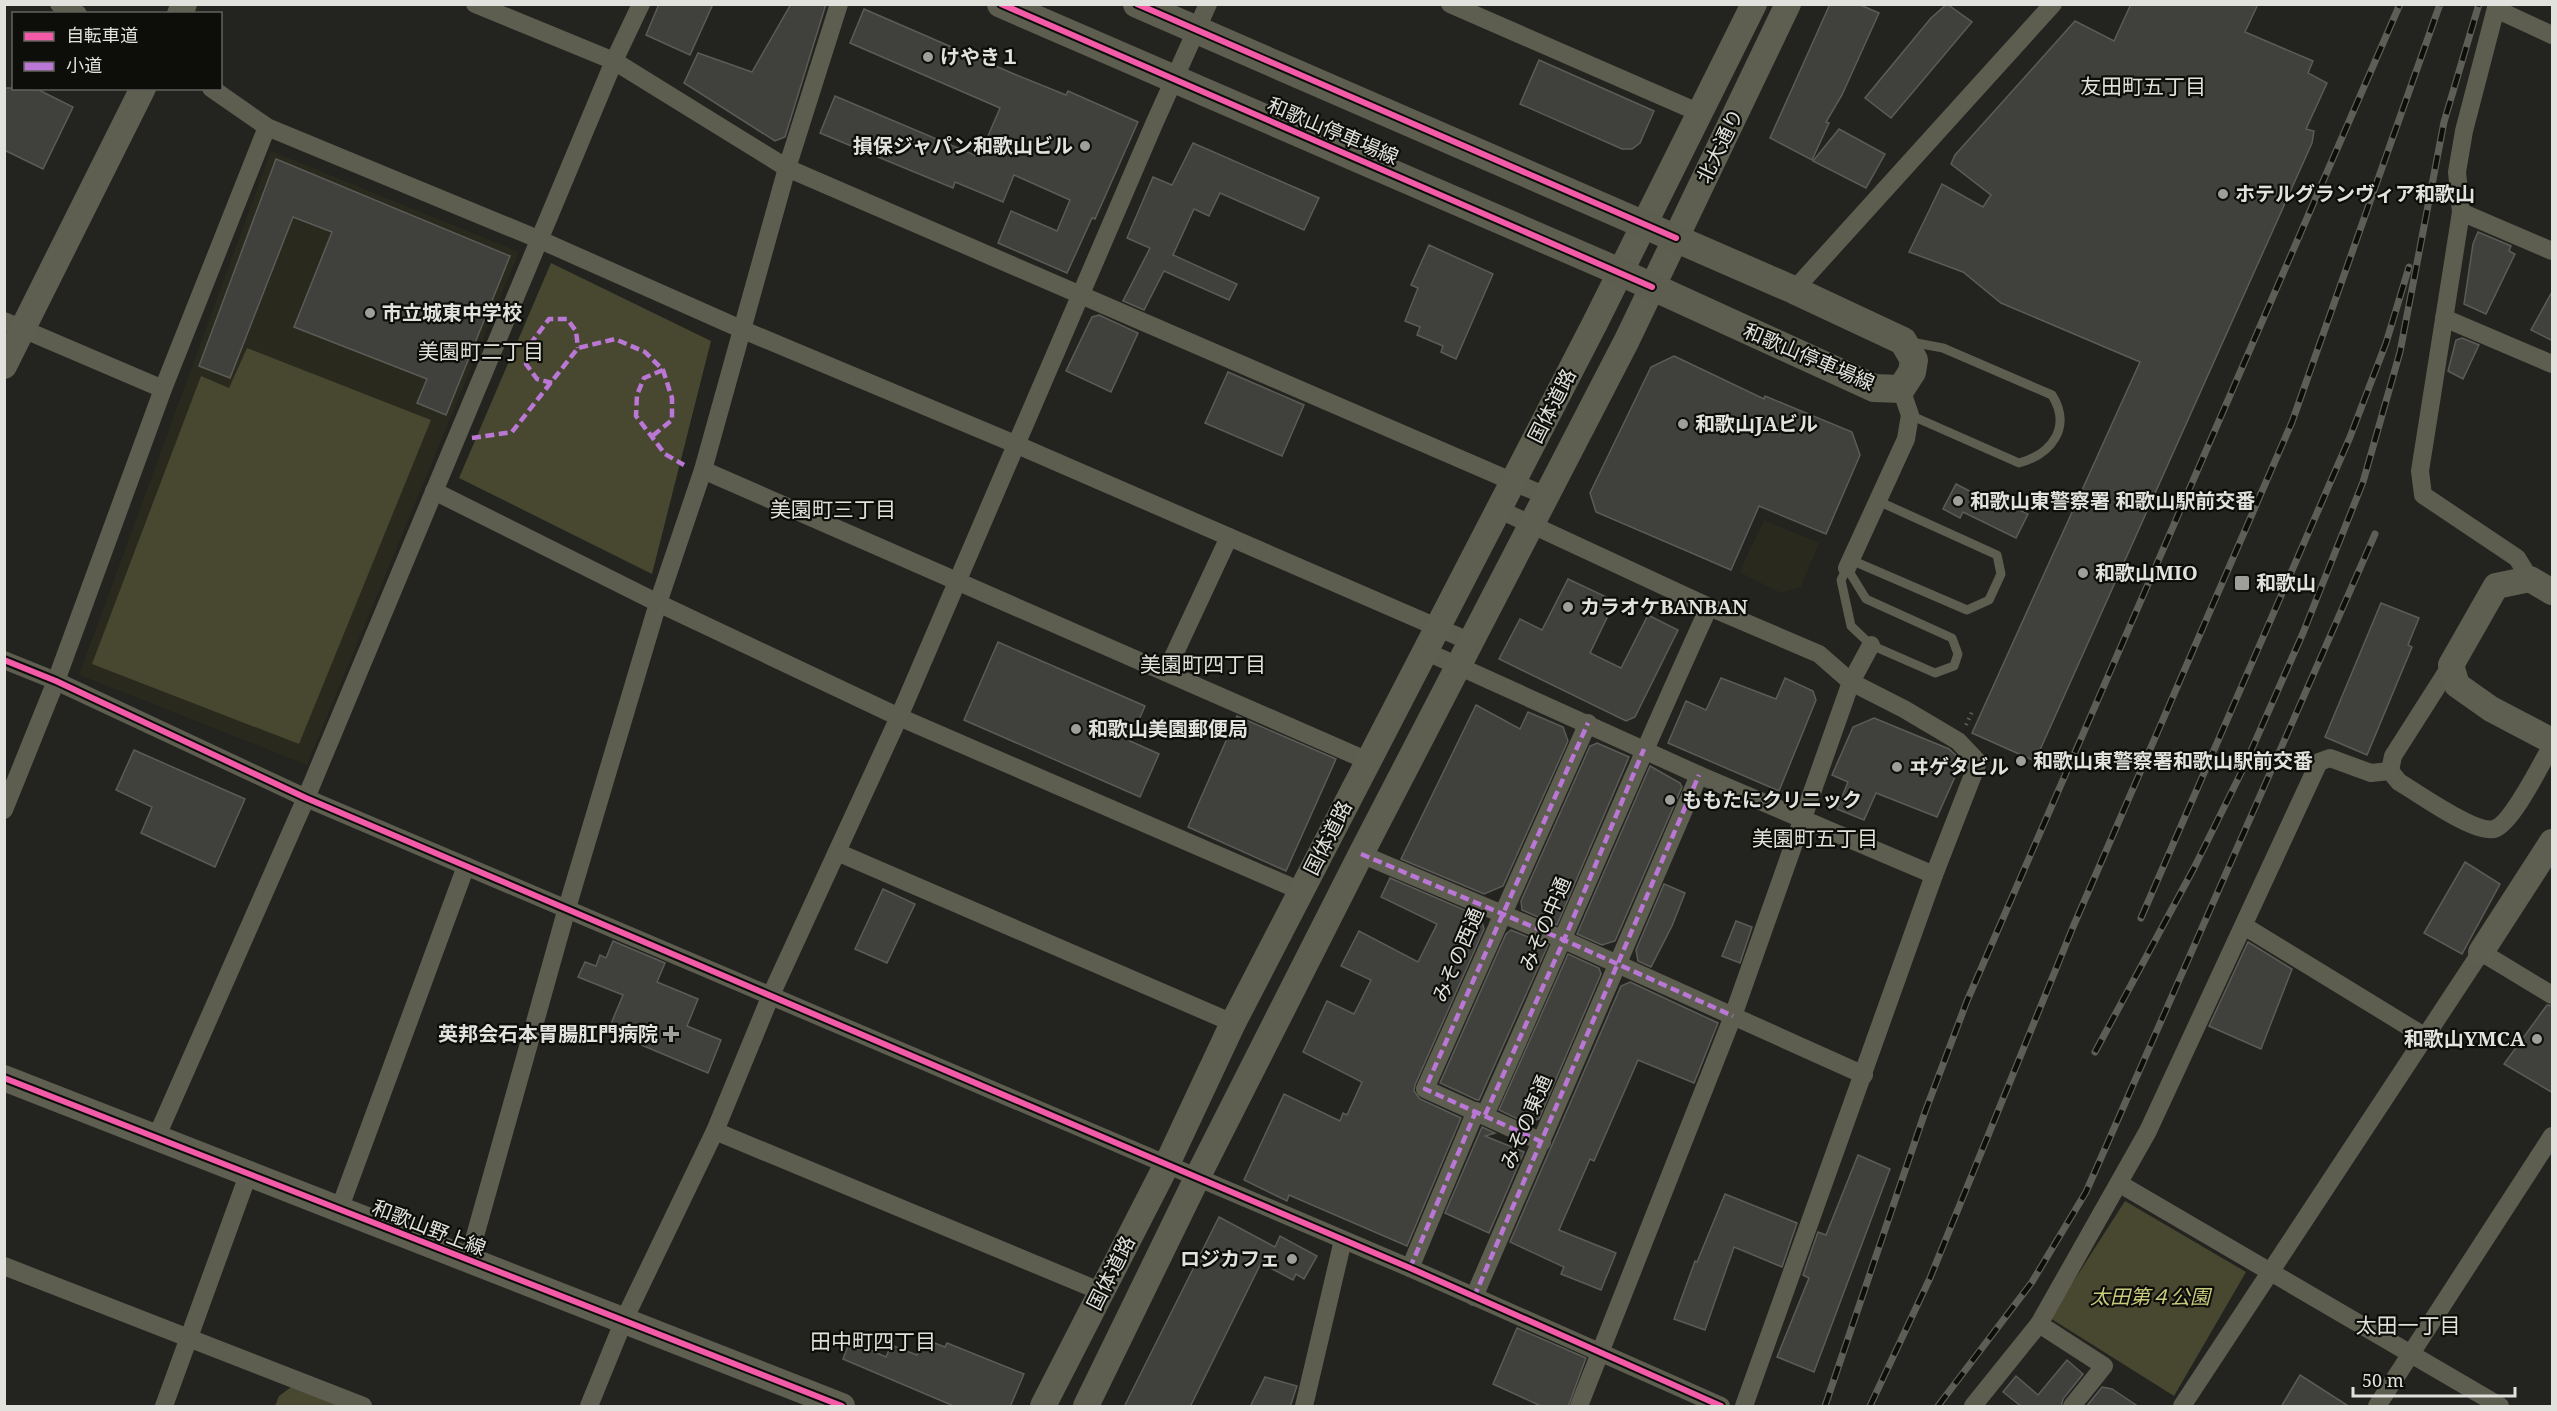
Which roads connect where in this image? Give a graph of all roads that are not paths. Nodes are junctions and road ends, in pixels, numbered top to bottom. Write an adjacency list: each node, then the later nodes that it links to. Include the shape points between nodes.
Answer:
1 (59, 4): 12 (street)
2 (476, 4): 15 (street)
3 (641, 4): 15 (street)
4 (839, 4): 21 (street)
5 (1001, 4): 16 (main road, 和歌山停車場線)
6 (1137, 4): 13 (main road, 和歌山停車場線)
7 (1450, 4): 19 (street)
8 (1754, 4): 19 (street, 北大通り)
9 (1788, 4): 24 (street, 北大通り)
10 (2053, 4): 29 (street)
11 (2496, 7): 14 (street); 22 (street, via 2457,172)
12 (74, 12)
13 (1203, 17): 16 (street); 23 (main road, 和歌山停車場線)
14 (2553, 35)
15 (614, 61): 21 (street); 25 (street)
16 (1173, 81): 27 (main road, 和歌山停車場線); 30 (street)
17 (142, 90): 32 (street)
18 (214, 90): 20 (street)
19 (1700, 113): 23 (street, 北大通り)
20 (267, 127): 25 (street); 37 (street)
21 (787, 168): 30 (street); 33 (street)
22 (2462, 212): 26 (street); 31 (street)
23 (1644, 225): 24 (main road, 和歌山停車場線); 27 (street, 北大通り)
24 (1676, 238): 28 (street, 北大通り); 29 (main road, 和歌山停車場線)
25 (538, 239): 33 (street); 42 (street)
26 (2553, 250)
27 (1620, 272): 28 (main road, 和歌山停車場線); 41 (street, 国体道路)
28 (1652, 287): 38 (main road, 和歌山停車場線); 43 (street, 国体道路)
29 (1794, 290): 34 (main road, 和歌山停車場線)
30 (1080, 295): 39 (street); 41 (street)
31 (2444, 318): 35 (street); 49 (street, via 2420,471 2423,495 2517,558)
32 (14, 325): 36 (street); 37 (street)
33 (741, 329): 39 (street); 40 (street)
34 (1903, 341): 38 (main road, 和歌山停車場線, via 1914,360); 38 (lane, via 1943,348 2052,395 2062,419 2049,449 2037,458 2019,463)
35 (2553, 364)
36 (4, 366)
37 (163, 389): 62 (street)
38 (1905, 402): 44 (street, via 1906,440)
39 (1015, 444): 47 (street); 50 (street)
40 (703, 470): 50 (street); 52 (street)
41 (1512, 482): 43 (street); 45 (street, 国体道路)
42 (434, 491): 52 (street); 71 (street)
43 (1546, 496): 46 (street, 国体道路)
44 (1878, 501): 48 (street); 48 (lane, via 1996,555 2001,574 1989,600 1967,610)
45 (1498, 509): 46 (street); 54 (street, 国体道路)
46 (1531, 525): 53 (street); 55 (street, 国体道路)
47 (1230, 537): 54 (street); 61 (street)
48 (1849, 564): 56 (lane, via 1841,580 1851,626); 56 (lane, via 1866,599 1952,638 1958,654 1954,666 1935,673)
49 (2530, 579): 51 (street); 59 (street, via 2496,586)
50 (956, 581): 61 (street); 64 (street)
51 (2553, 592)
52 (658, 603): 64 (street); 80 (street)
53 (1709, 607): 63 (street, via 1819,654); 67 (street, みその中通)
54 (1437, 627): 55 (street); 57 (street, 国体道路)
55 (1471, 642): 60 (street, 国体道路)
56 (1871, 645): 63 (street)
57 (1425, 651): 60 (street); 68 (street, 国体道路)
58 (4, 660): 62 (street)
59 (2451, 665): 66 (street, via 2457,685); 69 (street, via 2393,756)
60 (1459, 666): 65 (street); 76 (street, 国体道路)
61 (1166, 672): 68 (street)
62 (56, 681): 71 (street); 72 (street)
63 (1851, 682): 73 (street); 78 (street, via 1958,741 1978,762)
64 (899, 717): 75 (street); 79 (street)
65 (1588, 723): 67 (street); 81 (street, みその西通)
66 (2553, 743): 69 (street, via 2507,820 2494,829 2477,828 2399,782)
67 (1644, 749): 70 (street); 83 (street, みその中通)
68 (1368, 761): 79 (street, 国体道路)
69 (2390, 771): 82 (street, via 2372,773 2330,758 2319,762)
70 (1699, 775): 73 (street); 85 (street, みその東通)
71 (306, 798): 77 (street); 96 (street)
72 (4, 810)
73 (1803, 819): 78 (street); 88 (street)
74 (2553, 842): 84 (street)
75 (837, 852): 87 (street); 89 (street)
76 (1361, 854): 81 (street); 100 (street, 国体道路)
77 (466, 866): 80 (street); 102 (street)
78 (1934, 875): 91 (street)
79 (1301, 891): 89 (street, 国体道路)
80 (567, 908): 87 (street); 104 (street)
81 (1501, 914): 83 (street); 93 (street, みその西通, via 1425,1089)
82 (2244, 926): 90 (street); 101 (street)
83 (1564, 940): 85 (street); 93 (street, みその中通)
84 (2481, 952): 86 (street); 90 (street)
85 (1619, 964): 88 (street); 97 (street, みその東通)
86 (2553, 994)
87 (771, 995): 94 (street); 98 (street)
88 (1733, 1016): 91 (street); 113 (street)
89 (1233, 1023): 98 (street, 国体道路)
90 (2424, 1036): 107 (street)
91 (1864, 1075): 124 (street)
92 (4, 1078): 96 (street, 和歌山野上線)
93 (1481, 1113): 97 (street, みその西通); 106 (street, みその中通)
94 (715, 1131): 108 (street); 110 (street)
95 (2553, 1136): 114 (street)
96 (156, 1138): 99 (street, 和歌山野上線)
97 (1542, 1142): 109 (street, みその東通)
98 (1167, 1164): 100 (street); 108 (street, 国体道路)
99 (248, 1175): 102 (street, 和歌山野上線); 112 (street)
100 (1197, 1178): 103 (street); 120 (street, 国体道路)
101 (2120, 1184): 107 (street); 111 (street)
102 (339, 1210): 104 (street, 和歌山野上線)
103 (1343, 1240): 106 (street); 121 (street)
104 (468, 1261): 110 (street, 和歌山野上線)
105 (4, 1266): 112 (street)
106 (1410, 1268): 109 (street)
107 (2268, 1272): 114 (street); 127 (street)
108 (1102, 1292): 119 (street, 国体道路)
109 (1474, 1297): 113 (street)
110 (624, 1320): 117 (street); 118 (street, 和歌山野上線)
111 (2039, 1324): 125 (street); 126 (street, via 2104,1366)
112 (188, 1339): 115 (street); 116 (street)
113 (1601, 1351): 122 (street); 123 (street)
114 (2411, 1353): 128 (street); 129 (street)
115 (164, 1407)
116 (363, 1407)
117 (589, 1407)
118 (842, 1407)
119 (1043, 1407)
120 (1086, 1407)
121 (1304, 1407)
122 (1579, 1407)
123 (1721, 1407)
124 (1744, 1407)
125 (1974, 1407)
126 (2072, 1407)
127 (2182, 1407)
128 (2377, 1407)
129 (2500, 1407)

